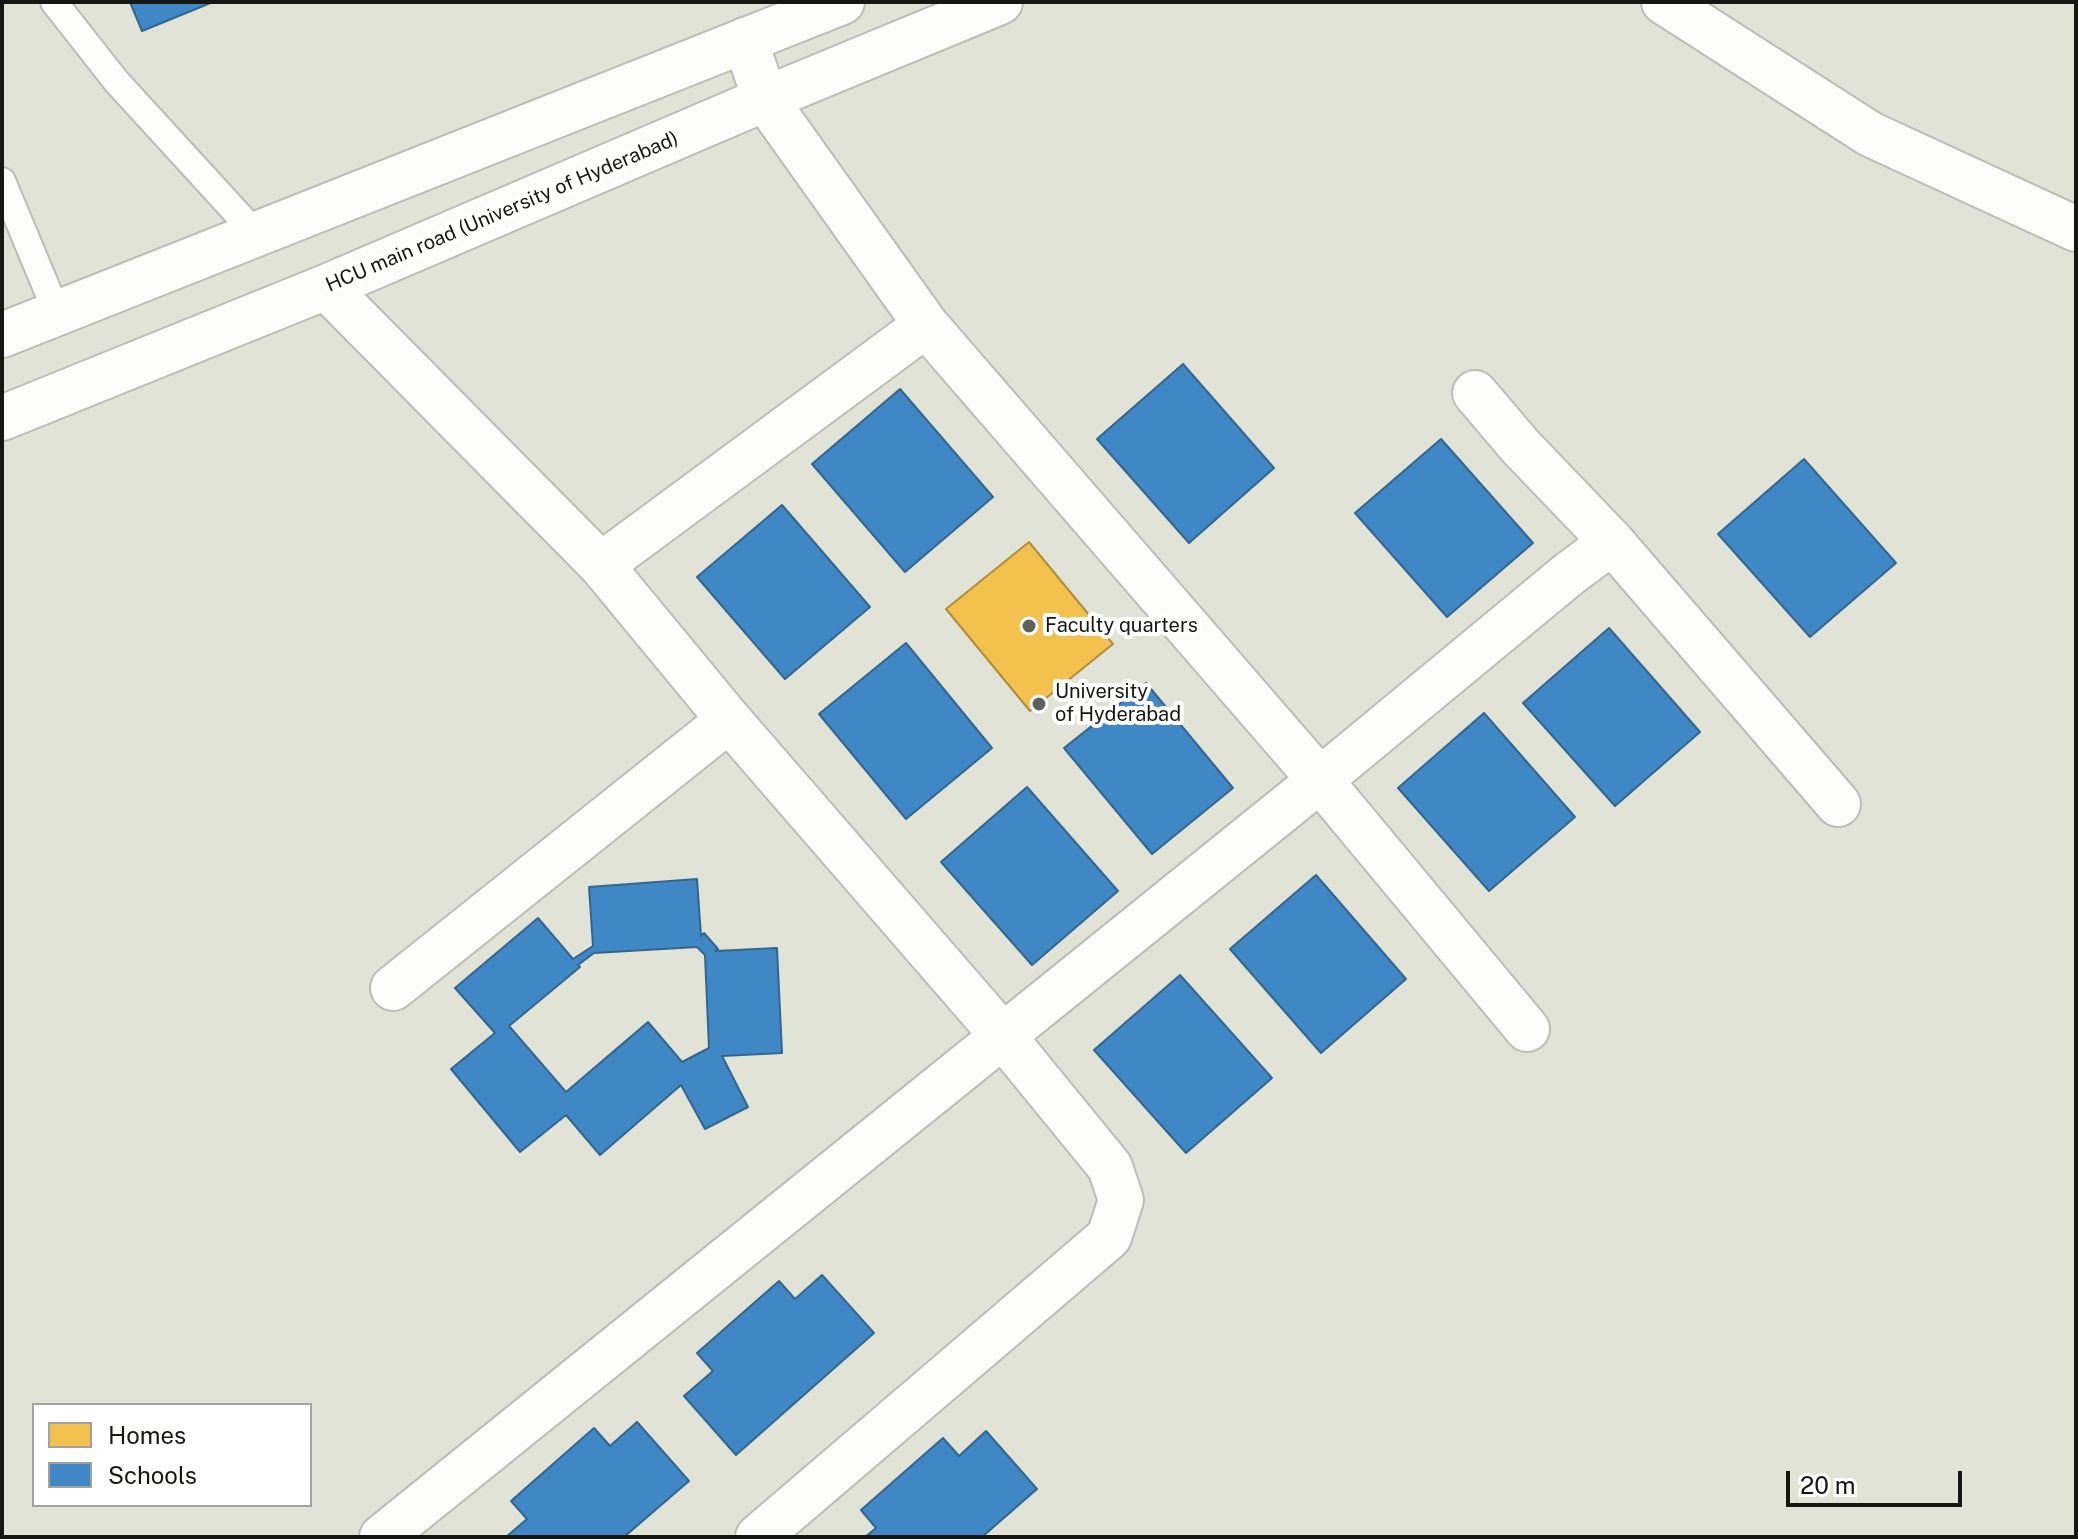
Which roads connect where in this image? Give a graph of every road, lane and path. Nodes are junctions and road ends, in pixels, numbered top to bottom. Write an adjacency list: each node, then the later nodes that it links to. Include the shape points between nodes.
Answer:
1 (54, 2): 9 (lane, via 116,81)
2 (842, 2): 5 (street)
3 (1000, 2): 6 (street, HCU main road (University of Hyderabad))
4 (1664, 2): 8 (street, via 1870,134)
5 (745, 40): 6 (street); 9 (street)
6 (765, 99): 10 (street, HCU main road (University of Hyderabad)); 12 (street)
7 (2, 181): 11 (lane)
8 (2076, 229)
9 (256, 234): 11 (street)
10 (326, 287): 15 (street, HCU main road (University of Hyderabad)); 17 (street)
11 (57, 313): 13 (street)
12 (926, 325): 17 (street); 19 (street)
13 (2, 335)
14 (1475, 393): 16 (street)
15 (2, 418)
16 (1612, 542): 19 (street); 20 (street)
17 (601, 565): 18 (street)
18 (729, 720): 21 (street); 23 (street)
19 (1320, 780): 22 (street); 23 (street)
20 (1838, 804)
21 (393, 988)
22 (1527, 1029)
23 (1003, 1036): 24 (street); 25 (street, via 1110,1167 1121,1200 1109,1237)
24 (382, 1537)
25 (758, 1537)

